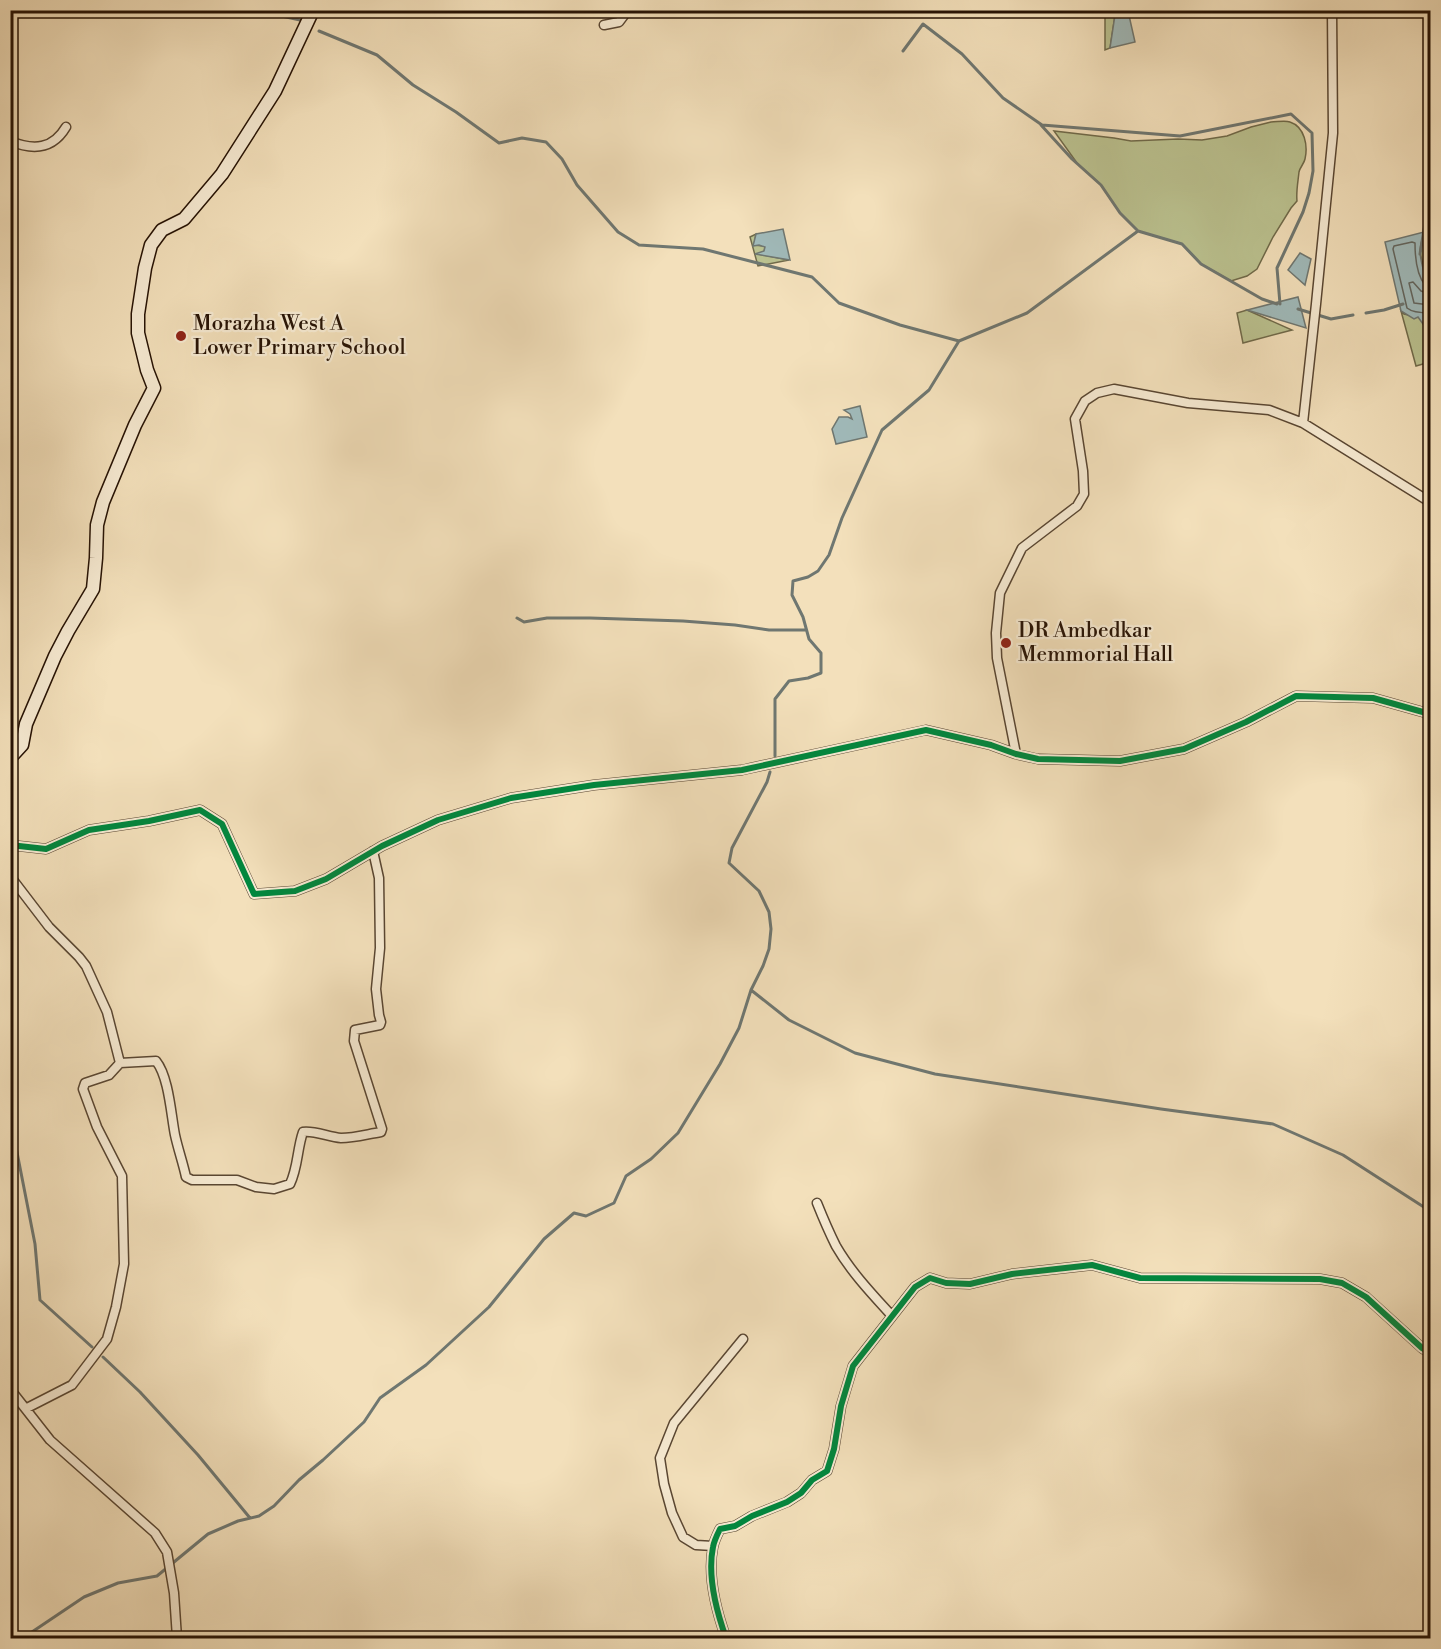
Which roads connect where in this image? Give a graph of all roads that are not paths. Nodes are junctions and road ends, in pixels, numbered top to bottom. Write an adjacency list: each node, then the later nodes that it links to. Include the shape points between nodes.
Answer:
1 (313, 10): 11 (main road, via 275,91 222,174 184,219 162,230 152,245 145,268 138,333 154,388 103,502 97,525 93,590 55,656 26,724 22,745)
2 (628, 10): 4 (street, via 619,22)
3 (1332, 10): 7 (street, via 1333,133)
4 (604, 25)
5 (66, 126): 6 (street, via 59,138 44,147 21,146)
6 (10, 141)
7 (1303, 423): 8 (street); 10 (street, via 1269,410 1188,403 1114,389 1085,401 1075,419 1084,494 1077,506 1022,548 1000,593 997,658)
8 (1431, 502)
9 (1431, 714): 10 (street, via 1373,698 1296,696 1184,748 1120,760 1038,759)
10 (1016, 754): 13 (street, via 926,730 742,770 511,798 438,820)
11 (10, 758)
12 (10, 845): 13 (street, via 46,849 89,830 200,810 222,824 254,894 295,891 326,879)
13 (374, 851): 15 (street, via 379,878 376,989 381,1022 355,1030 354,1041 381,1132 344,1138 303,1132 291,1184 274,1189 237,1180 192,1180 186,1177 175,1137 161,1067 156,1061)
14 (10, 876): 15 (street, via 86,966 107,1012)
15 (120, 1063): 21 (street, via 109,1075 85,1083 83,1089 122,1176 124,1264 116,1307 107,1339 72,1384)
16 (817, 1203): 17 (street, via 843,1257)
17 (892, 1316): 19 (street, via 915,1287 930,1278 970,1284 1012,1274 1092,1264 1140,1278 1320,1279 1342,1283 1366,1297); 22 (street, via 853,1366 827,1471 787,1502 720,1529)
18 (743, 1339): 22 (street, via 674,1423 660,1458 672,1513 683,1538 696,1545)
19 (1431, 1353)
20 (10, 1389): 21 (street)
21 (27, 1408): 23 (street, via 50,1440 155,1533 167,1552)
22 (713, 1546): 24 (street, via 716,1610)
23 (177, 1638)
24 (726, 1638)

